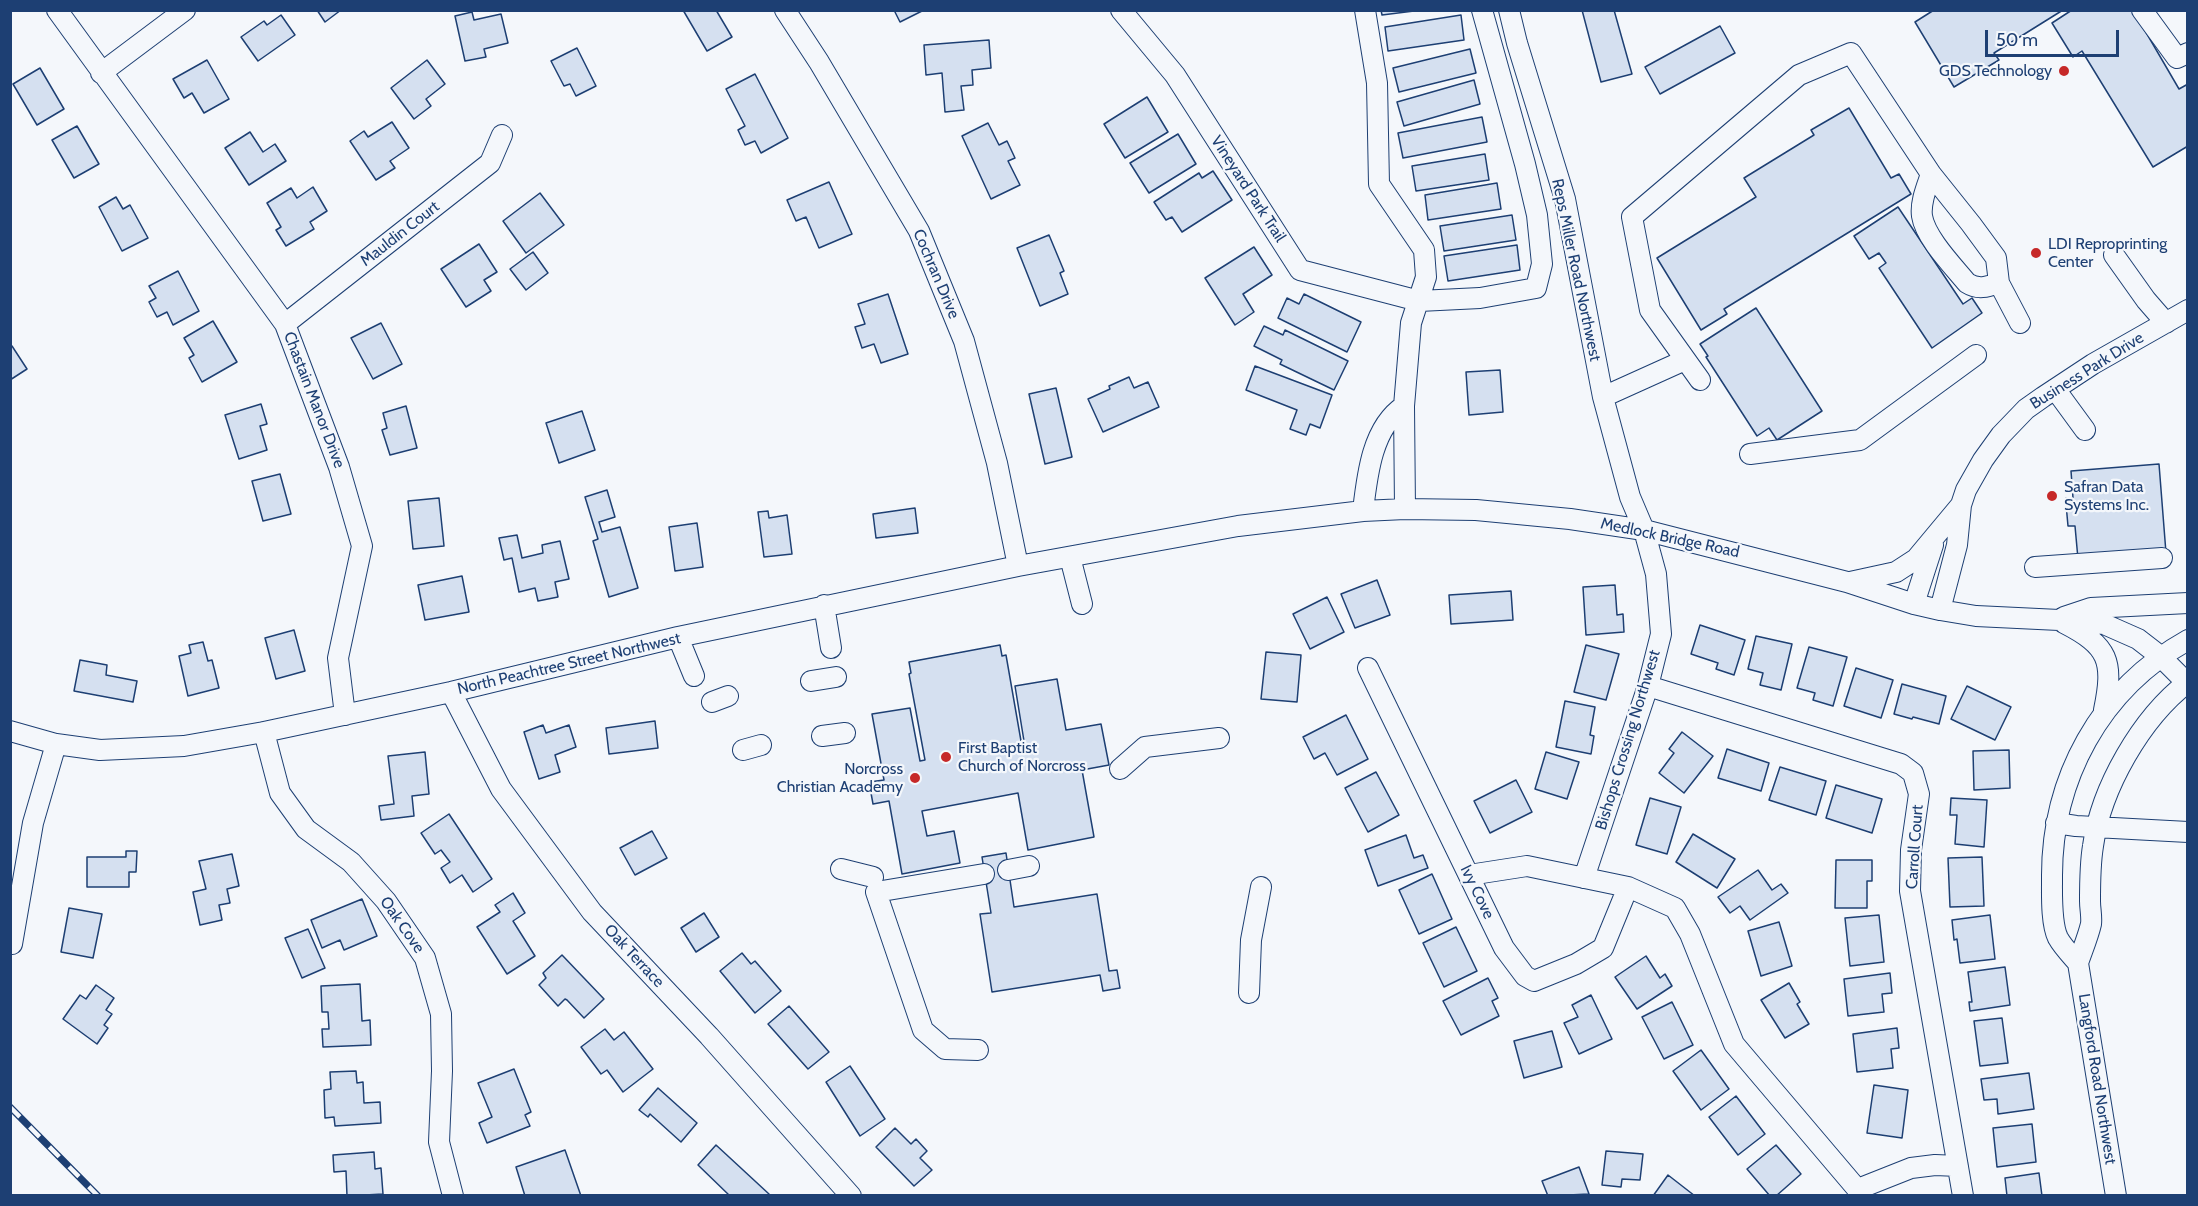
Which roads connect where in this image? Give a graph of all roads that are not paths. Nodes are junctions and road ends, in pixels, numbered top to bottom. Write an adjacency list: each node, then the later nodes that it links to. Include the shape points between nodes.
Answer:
1 (57, 10): 10 (street, Chastain Manor Drive)
2 (185, 10): 10 (street)
3 (785, 10): 36 (street, Cochran Drive, via 919,231 964,340 997,463)
4 (1121, 10): 15 (street, Vineyard Park Trail, via 1175,75 1300,270)
5 (1365, 10): 15 (street, via 1377,83 1379,184 1424,250 1426,277)
6 (1482, 10): 15 (street, Vineyard Park Trail, via 1525,164 1537,215 1542,264 1536,288 1480,298)
7 (1509, 10): 24 (street, Reps Miller Road Northwest, via 1565,199)
8 (2142, 10): 9 (street, via 2177,58)
9 (2187, 53)
10 (101, 73): 19 (street, Chastain Manor Drive)
11 (502, 135): 19 (street, Mauldin Court, via 490,163)
12 (1931, 174): 14 (street, via 1996,258); 14 (street, via 1922,204 1925,226 1967,283 1983,288); 21 (street, via 1851,53 1799,75 1632,217 1650,310)
13 (2114, 255): 18 (street)
14 (1999, 283): 17 (street)
15 (1419, 301): 25 (street, via 1411,323)
16 (2187, 310): 18 (street, Business Park Drive)
17 (2020, 323)
18 (2166, 323): 23 (street, Business Park Drive)
19 (285, 324): 57 (street, Chastain Manor Drive, via 339,467 362,546 338,658)
20 (1976, 355): 27 (street, via 1860,440)
21 (1685, 360): 22 (street); 24 (street)
22 (1700, 380)
23 (2055, 389): 26 (street); 28 (street, Business Park Drive, via 2026,409 2001,435 1983,460)
24 (1603, 397): 31 (street, Reps Miller Road Northwest, via 1630,497)
25 (1404, 406): 29 (street); 30 (street, via 1394,413 1381,434 1371,460)
26 (2085, 430)
27 (1750, 454)
28 (1961, 505): 32 (street, Business Park Drive); 43 (street, Business Park Drive, via 1957,544)
29 (1405, 509): 30 (street, Medlock Bridge Road); 31 (street, Medlock Bridge Road, via 1476,510)
30 (1363, 511): 33 (street, Medlock Bridge Road, via 1238,526)
31 (1644, 530): 38 (street, Medlock Bridge Road); 54 (street, Bishops Crossing Northwest, via 1656,574 1661,634)
32 (1936, 537): 38 (street, Business Park Drive, via 1916,559 1896,572); 41 (street, Business Park Drive)
33 (1127, 546): 34 (street, North Peachtree Street Northwest)
34 (1070, 557): 36 (street, North Peachtree Street Northwest); 40 (street)
35 (2162, 558): 37 (street)
36 (1018, 567): 42 (street, North Peachtree Street Northwest)
37 (2035, 567)
38 (1847, 582): 41 (street, Medlock Bridge Road)
39 (2187, 603): 44 (street, via 2091,608)
40 (1082, 604)
41 (1914, 604): 43 (street, Medlock Bridge Road)
42 (824, 605): 45 (street, North Peachtree Street Northwest); 47 (street)
43 (1940, 610): 44 (street, Medlock Bridge Road, via 1996,618)
44 (2056, 620): 48 (street, Medlock Bridge Road, via 2104,624 2138,639); 56 (street, via 2088,635 2101,650 2109,677)
45 (678, 637): 50 (street); 55 (street, North Peachtree Street Northwest)
46 (2187, 640): 48 (street, Langford Road Northwest)
47 (831, 648)
48 (2160, 656): 53 (street, Medlock Bridge Road); 56 (street, Langford Road Northwest)
49 (1368, 668): 72 (street, Ivy Cove)
50 (694, 676)
51 (836, 677): 52 (street)
52 (811, 681)
53 (2187, 683): 66 (street, Langford Road Northwest, via 2148,723 2116,772)
54 (1648, 686): 74 (street, Bishops Crossing Northwest); 81 (street, Carroll Court, via 1901,764 1913,773 1919,794 1910,891)
55 (451, 692): 57 (street, North Peachtree Street Northwest); 84 (street, Oak Terrace, via 501,789 592,912 725,1053)
56 (2104, 710): 65 (street, Langford Road Northwest, via 2064,787)
57 (345, 715): 59 (street, North Peachtree Street Northwest)
58 (10, 731): 63 (street, North Peachtree Street Northwest)
59 (264, 732): 63 (street, North Peachtree Street Northwest, via 184,746 100,750); 83 (street, Oak Cove, via 280,793 306,829 351,862 379,893 426,958 441,1014 439,1142)
60 (845, 733): 61 (street)
61 (822, 736)
62 (1219, 738): 64 (street, via 1145,747)
63 (56, 744): 77 (street, via 33,823)
64 (1120, 769)
65 (2056, 823): 66 (street); 78 (street, Langford Road Northwest, via 2051,860 2057,936)
66 (2097, 827): 67 (street); 78 (street, Langford Road Northwest, via 2091,922)
67 (2187, 832)
68 (1029, 866): 70 (street)
69 (841, 869): 73 (street)
70 (1008, 870)
71 (984, 874): 80 (street, via 876,892 923,1030 945,1048)
72 (1469, 875): 74 (street, via 1527,866); 76 (street, Ivy Cove, via 1504,948 1525,976 1534,981 1603,948)
73 (873, 877)
74 (1584, 878): 76 (street)
75 (1261, 887): 79 (street, via 1251,940)
76 (1628, 887): 82 (street, via 1675,908 1690,934 1734,1044)
77 (12, 944)
78 (2078, 963): 86 (street, Langford Road Northwest)
79 (1250, 993)
80 (978, 1050)
81 (1958, 1166): 82 (street, via 1911,1168); 85 (street, Carroll Court)
82 (1860, 1192)
83 (453, 1196)
84 (851, 1196)
85 (1963, 1196)
86 (2116, 1196)

